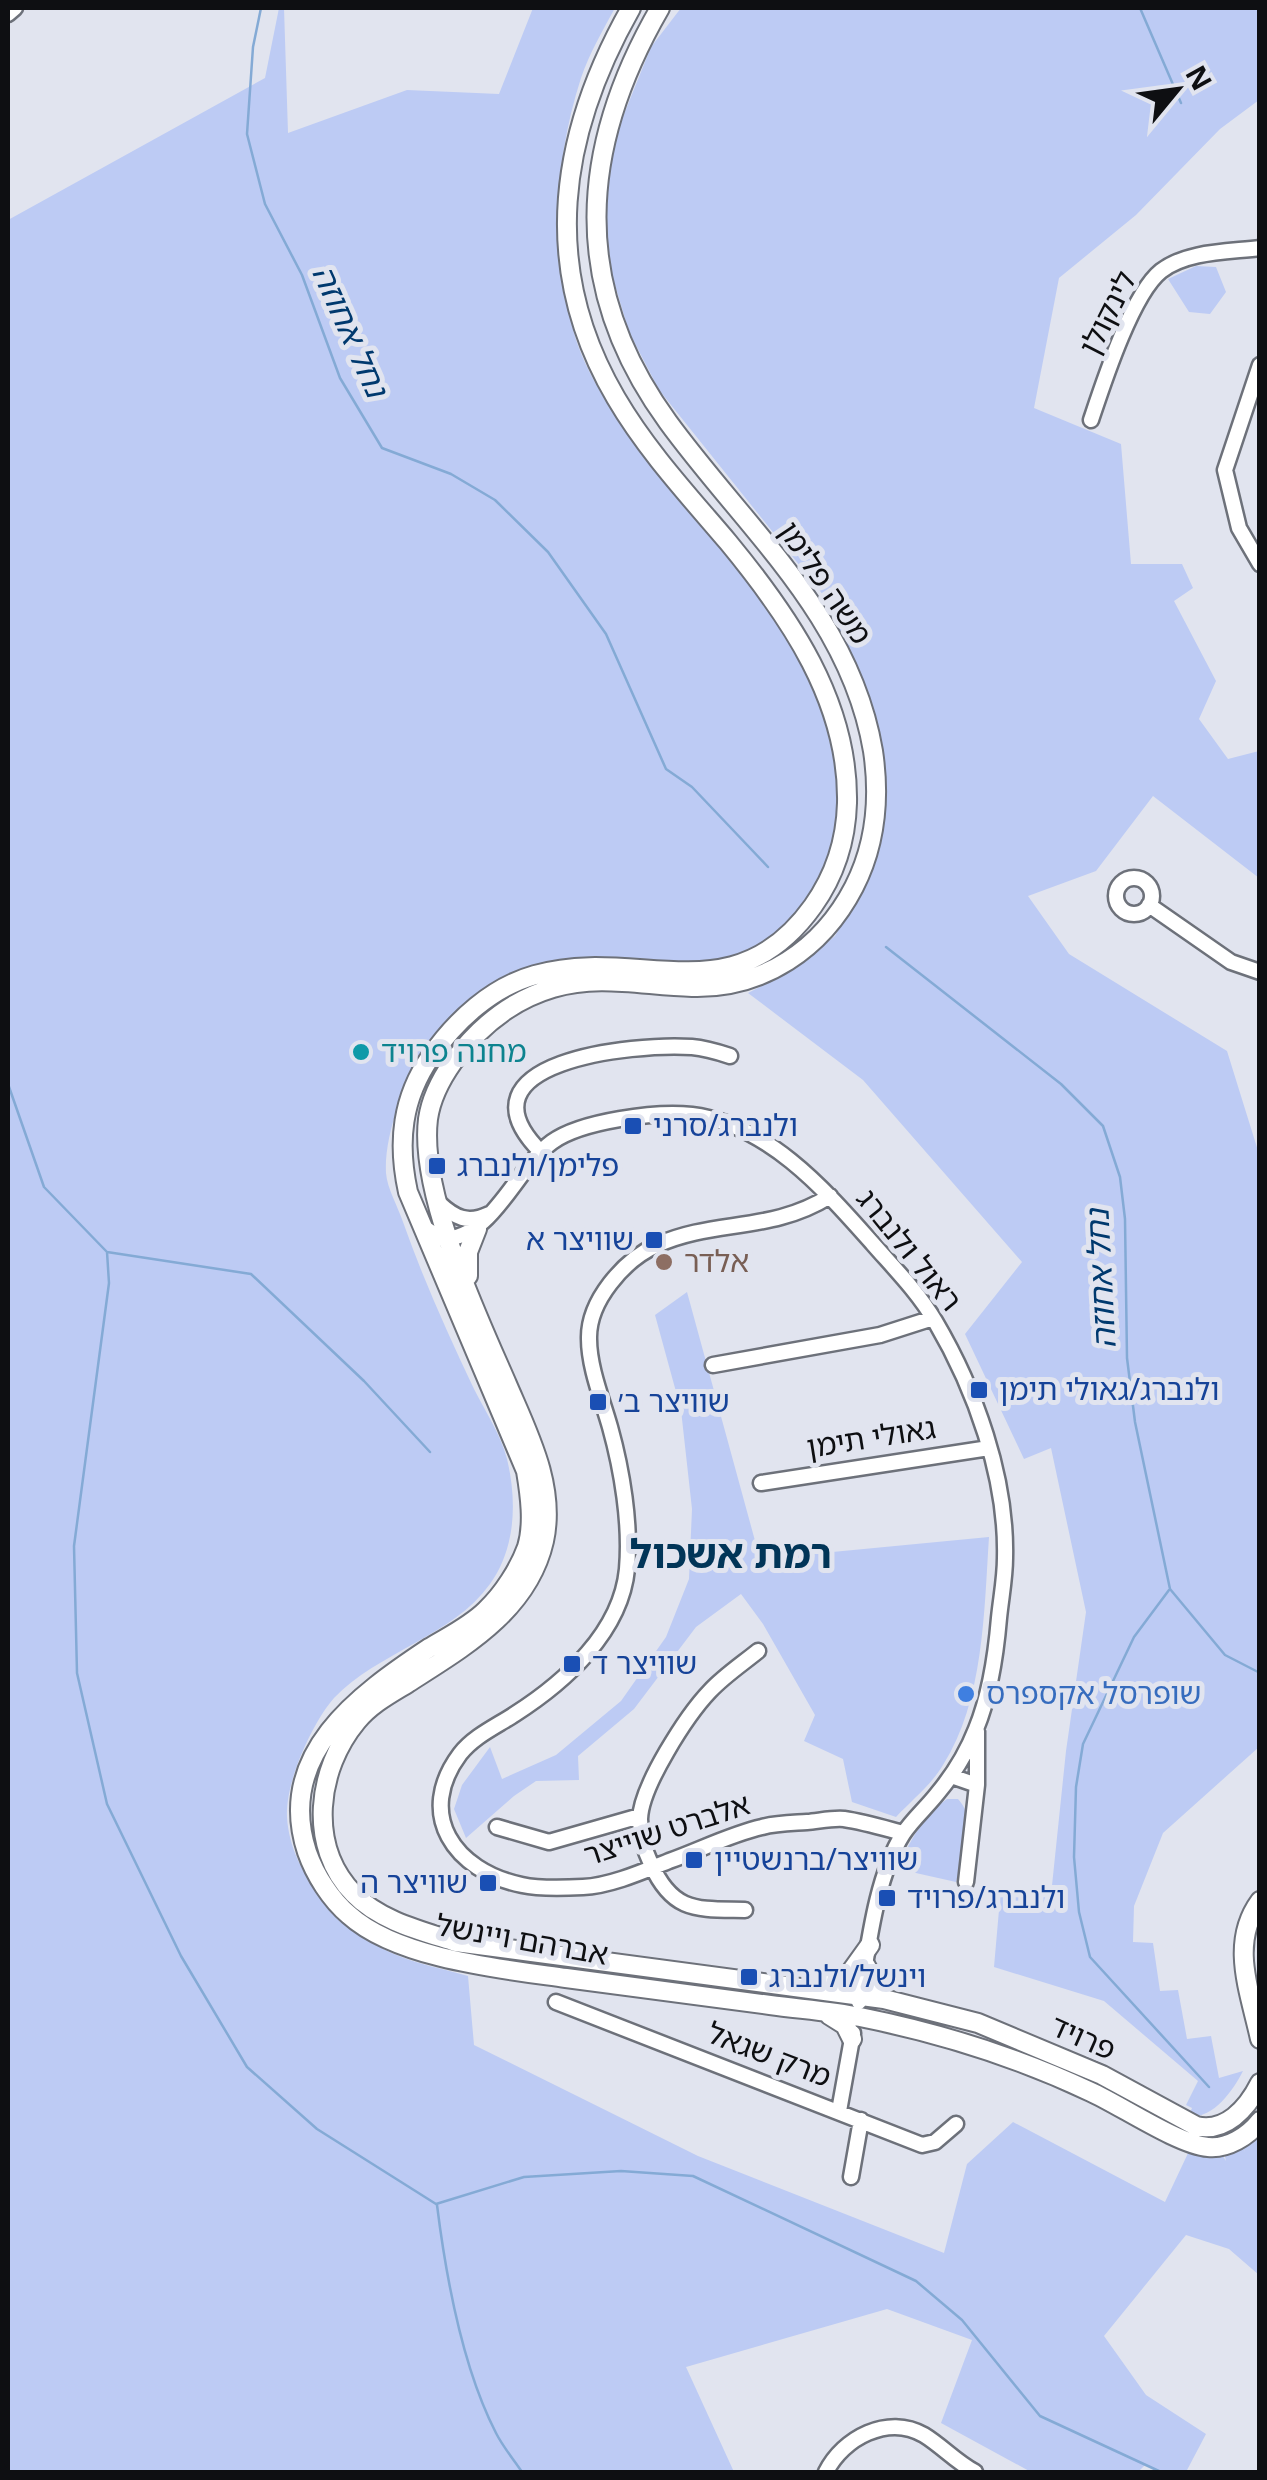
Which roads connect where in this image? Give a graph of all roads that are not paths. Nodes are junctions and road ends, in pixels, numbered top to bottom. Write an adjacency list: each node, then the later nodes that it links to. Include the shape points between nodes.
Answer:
1 (15, 8): 4 (street)
2 (630, 8): 16 (main road, משה פלימן, via 597,74 570,166 567,238 580,308 607,382 631,422 765,588 819,676 845,771 843,844 804,918 756,956 712,972 557,970 506,986 476,1007 430,1059 404,1113 403,1169)
3 (660, 8): 14 (main road, משה פלימן, via 624,76 598,163 597,232 608,298 626,350 657,406 790,571 846,663 868,726 876,776 871,843 830,925 775,969 724,986 615,981 554,987 482,1029 451,1065 428,1114)
4 (8, 14)
5 (1260, 248): 7 (street, לינקולן, via 1196,256 1160,272 1140,298)
6 (1260, 365): 8 (street, via 1225,470 1239,528)
7 (1091, 420)
8 (1260, 564)
9 (1149, 905): 10 (street, via 1231,962)
10 (1260, 972)
11 (730, 1056): 12 (street, via 661,1047 606,1052 548,1070 522,1090 515,1106 518,1123)
12 (542, 1152): 13 (street, ראול ולנברג, via 583,1128 689,1114 719,1121 785,1154); 15 (street, ראול ולנברג)
13 (830, 1196): 19 (street, ראול ולנברג); 30 (street, אלברט שוייצר, via 769,1222 652,1247 601,1294 588,1340 614,1441 627,1529 627,1572 618,1604 595,1644 559,1684 463,1750 442,1781 440,1813 448,1838 484,1871 523,1886 587,1887)
14 (438, 1203): 15 (street, via 460,1218); 17 (main road, משה פלימן)
15 (483, 1221): 17 (street, ראול ולנברג); 18 (main road, via 468,1252)
16 (420, 1224): 17 (street); 40 (main road, אברהם ויינשל, via 526,1471 528,1544 484,1612 373,1688 324,1737 302,1798 308,1854 350,1917 429,1955)
17 (450, 1239): 18 (main road, אברהם ויינשל)
18 (468, 1286): 36 (main road, אברהם ויינשל, via 540,1460 546,1532 538,1564 506,1612 356,1722 323,1792 323,1836 336,1868 355,1896 378,1912 456,1942)
19 (933, 1318): 20 (street); 21 (street, ראול ולנברג)
20 (713, 1365)
21 (989, 1448): 22 (street, גאולי תימן); 24 (street, ראול ולנברג, via 1005,1557 996,1650)
22 (761, 1483)
23 (758, 1651): 27 (street, via 710,1692 661,1761)
24 (976, 1728): 25 (street, ראול ולנברג); 26 (street, ראול ולנברג)
25 (951, 1776): 26 (street); 29 (street, ראול ולנברג)
26 (978, 1786): 31 (street, ראול ולנברג)
27 (640, 1816): 28 (street, via 548,1842); 30 (street)
28 (497, 1827)
29 (903, 1833): 30 (street, אלברט שוייצר, via 842,1818 762,1826); 34 (street, ראול ולנברג, via 886,1872)
30 (652, 1868): 33 (street, via 673,1900)
31 (966, 1882)
32 (1260, 1902): 42 (main road, via 1242,1946)
33 (746, 1910)
34 (870, 1944): 35 (street, ראול ולנברג); 36 (main road, via 847,1976)
35 (866, 1966): 37 (street, ראול ולנברג); 38 (main road)
36 (816, 1988): 37 (main road, אברהם ויינשל)
37 (861, 1994): 38 (main road, פרויד); 41 (street, ראול ולנברג)
38 (884, 1999): 44 (main road, פרויד, via 978,2023 1102,2074 1208,2129 1241,2111)
39 (556, 2002): 45 (street, מרק שגאל)
40 (824, 2012): 41 (main road, אברהם ויינשל); 43 (main road, via 845,2025)
41 (857, 2016): 43 (street, ראול ולנברג); 47 (main road, פרויד, via 970,2043 1199,2146 1232,2143)
42 (1260, 2038)
43 (852, 2039): 45 (street, ראול ולנברג)
44 (1260, 2084)
45 (840, 2112): 46 (street, מרק שגאל)
46 (862, 2120): 48 (street, מרק שגאל, via 922,2145); 49 (street)
47 (1260, 2121)
48 (956, 2124)
49 (851, 2177)
50 (826, 2472): 51 (street, via 847,2444 866,2433 900,2428 922,2434)
51 (975, 2472)

